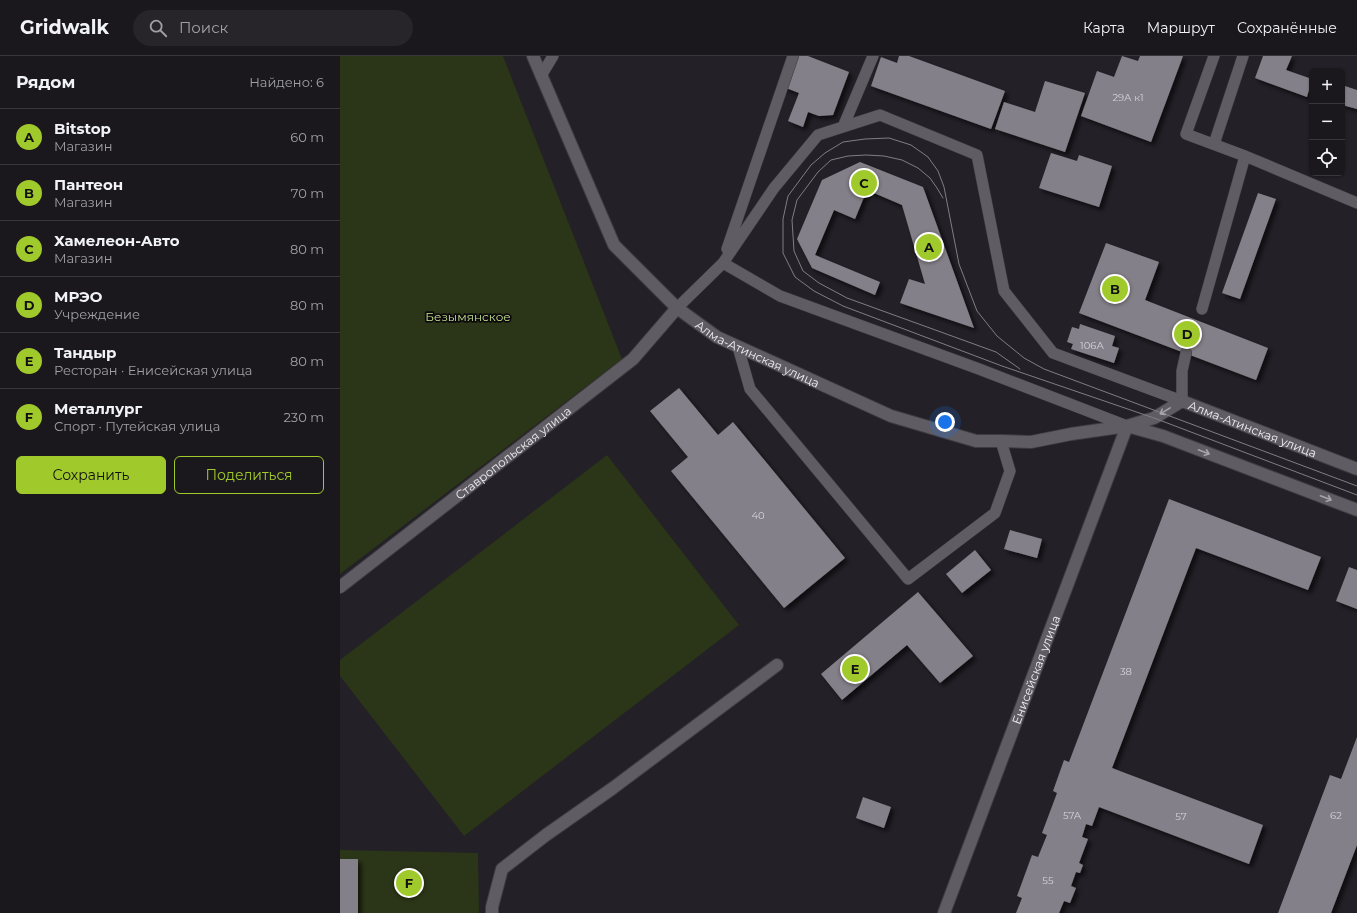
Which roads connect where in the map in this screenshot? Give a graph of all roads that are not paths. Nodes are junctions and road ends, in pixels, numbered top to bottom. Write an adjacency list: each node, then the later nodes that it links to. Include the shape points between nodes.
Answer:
1 (534, 56): 7 (street, Алма-Атинская улица)
2 (553, 56): 7 (lane)
3 (793, 56): 12 (lane)
4 (872, 56): 8 (lane)
5 (1214, 56): 9 (lane, via 1186,134)
6 (1243, 56): 9 (lane)
7 (541, 76): 13 (street, Алма-Атинская улица, via 614,245)
8 (843, 127): 12 (lane, via 818,135 774,188); 17 (lane, via 880,115 977,155 1004,291 1053,352)
9 (1214, 144): 10 (lane)
10 (1245, 156): 11 (lane); 14 (lane)
11 (1357, 203)
12 (723, 263): 13 (lane); 18 (lane, via 780,296)
13 (677, 308): 15 (street, Алма-Атинская улица, via 717,337); 22 (street, Ставропольская улица, via 633,359)
14 (1202, 309)
15 (738, 347): 19 (street, Алма-Атинская улица, via 891,416 976,442); 19 (lane, via 750,389 908,579 995,513 1010,470)
16 (1186, 353): 17 (lane, via 1182,370)
17 (1182, 401): 18 (street, Алма-Атинская улица, one-way to 18, via 1154,418); 20 (street, Алма-Атинская улица)
18 (1127, 426): 19 (street, Алма-Атинская улица, via 1031,442); 21 (street, Алма-Атинская улица, one-way to 21, via 1163,436); 25 (street, Енисейская улица)
19 (1001, 441)
20 (1357, 469)
21 (1357, 510)
22 (340, 587)
23 (777, 665): 24 (street, via 502,869)
24 (495, 911)
25 (944, 913)

